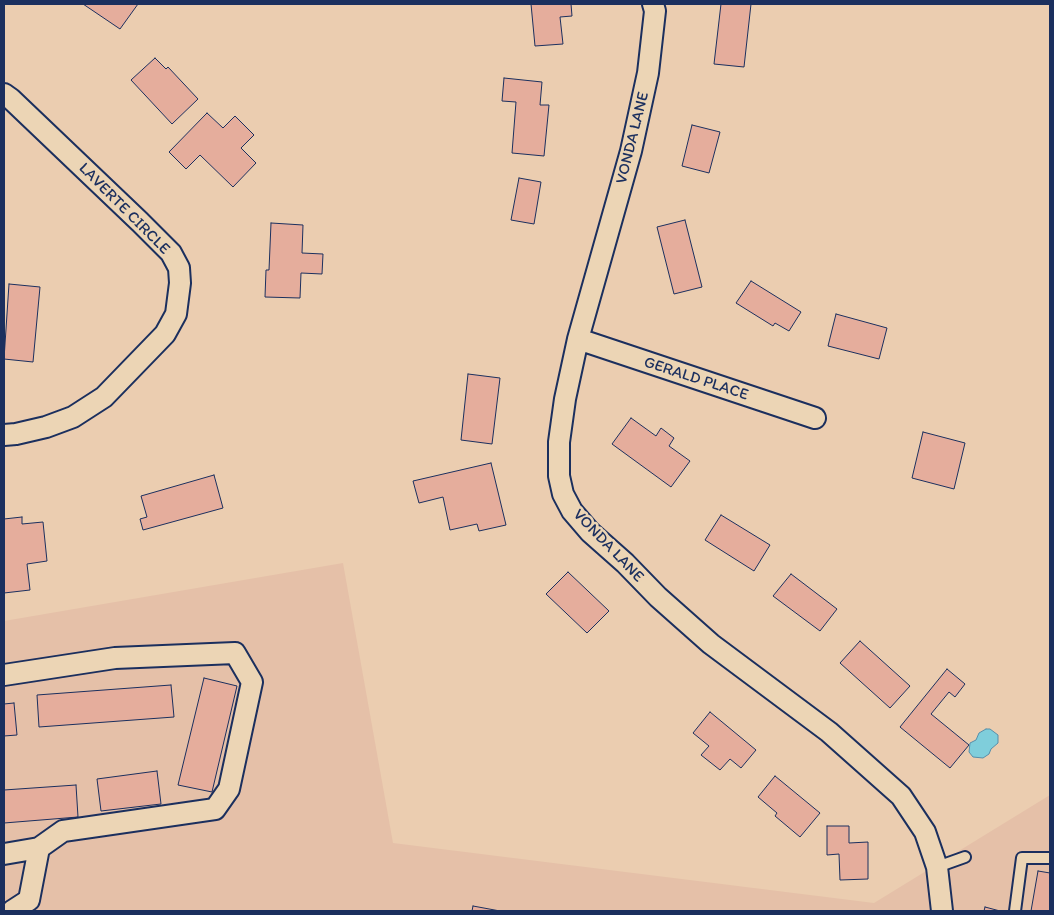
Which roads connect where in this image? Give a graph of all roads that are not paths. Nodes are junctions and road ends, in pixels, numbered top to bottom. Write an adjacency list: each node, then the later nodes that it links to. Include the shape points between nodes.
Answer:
1 (653, 4): 3 (street, VONDA LANE, via 655,11 648,73 631,151)
2 (4, 94): 5 (street, LAVERTE CIRCLE, via 171,254 179,268 180,283 176,314 165,334 104,397 73,417 46,427)
3 (578, 339): 4 (street, GERALD PLACE); 11 (street, VONDA LANE, via 559,442 559,476 563,494 572,511 590,532 711,644 829,732 901,796 925,832)
4 (815, 418)
5 (4, 435)
6 (4, 675): 7 (street, via 115,658 235,653 252,682 229,789 216,809 63,831)
7 (38, 848): 8 (street); 12 (street, via 29,900)
8 (4, 854)
9 (965, 857): 11 (lane)
10 (1050, 858): 14 (lane, via 1022,858)
11 (937, 867): 13 (street, VONDA LANE)
12 (12, 911)
13 (942, 911)
14 (1015, 911)

